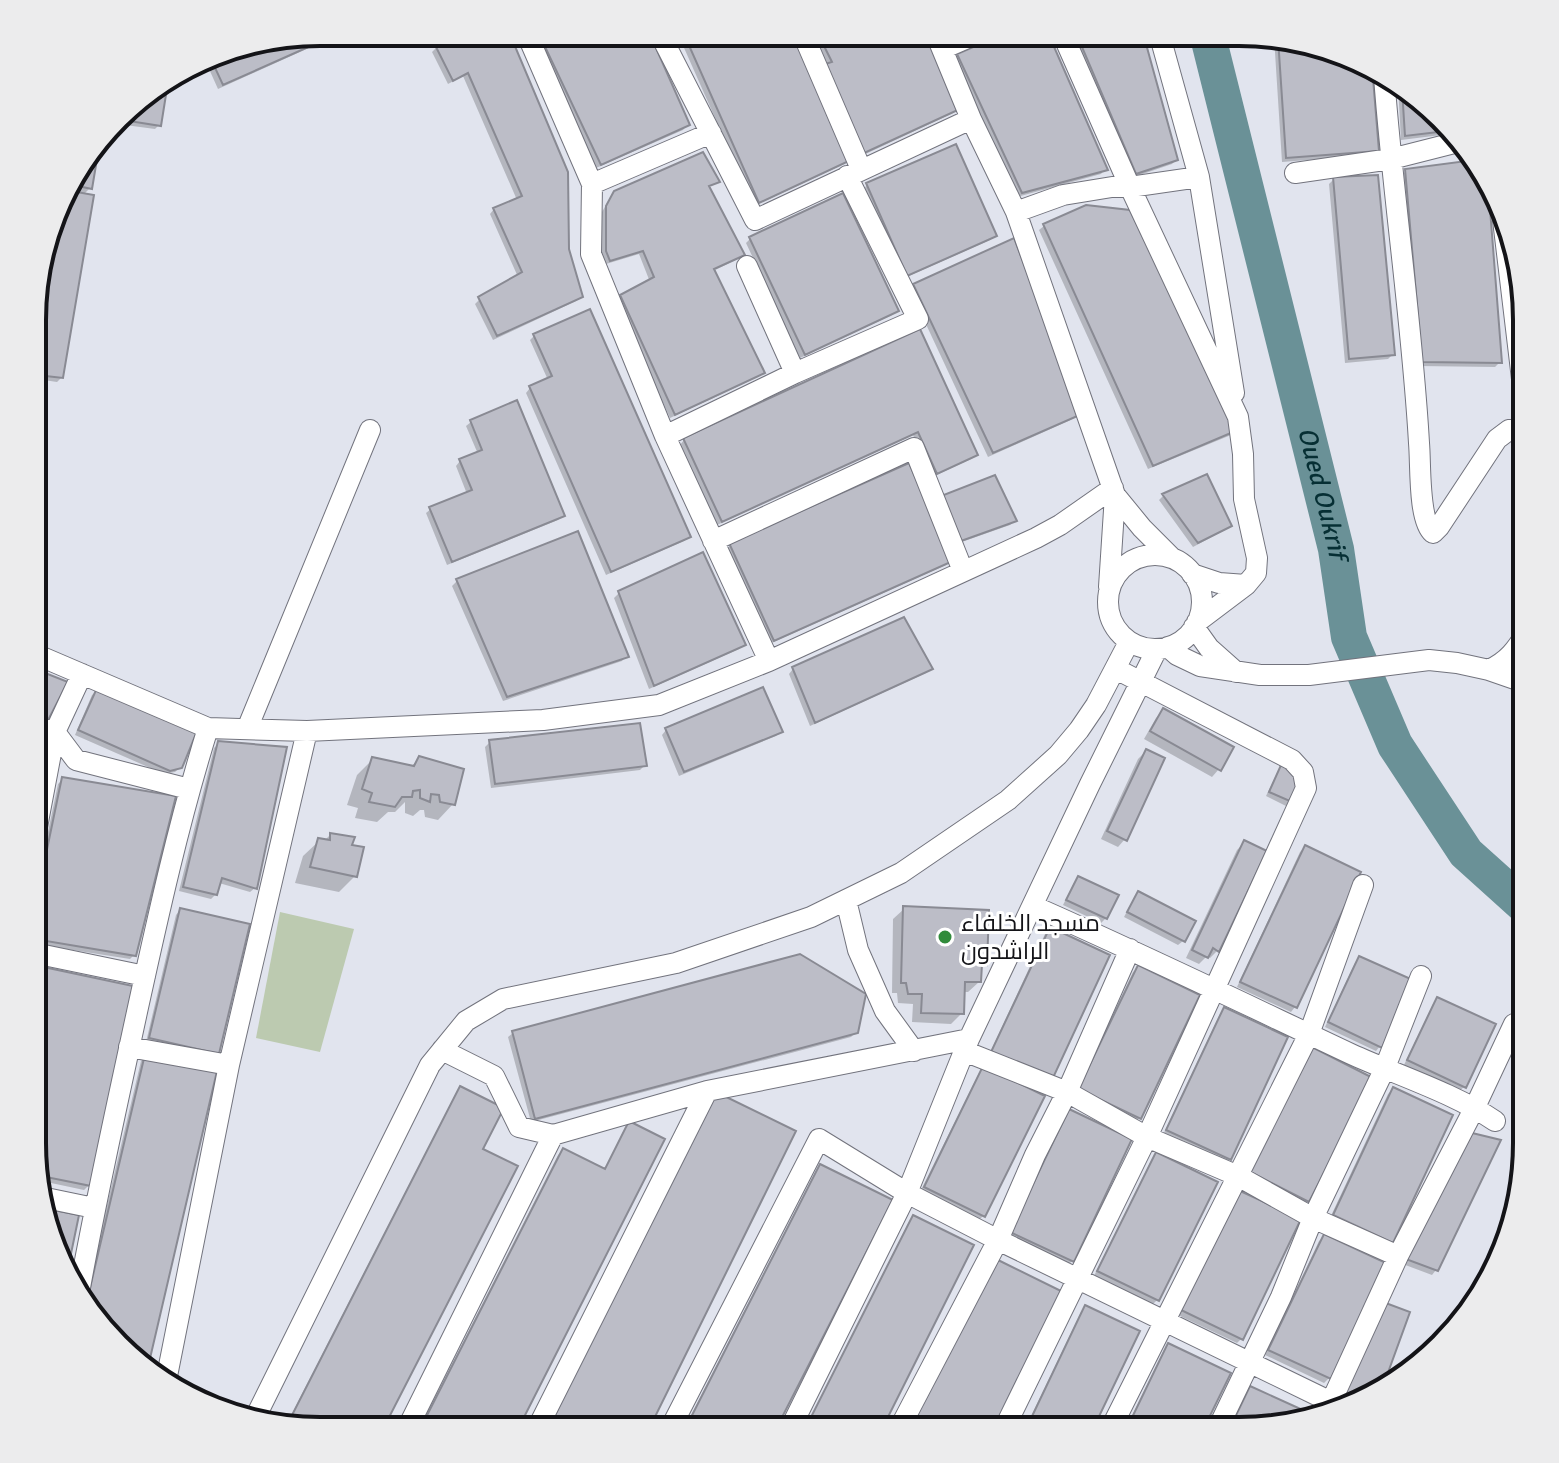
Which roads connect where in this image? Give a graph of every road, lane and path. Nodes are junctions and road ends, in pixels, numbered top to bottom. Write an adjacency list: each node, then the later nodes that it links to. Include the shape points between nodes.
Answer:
1 (533, 47): 15 (street)
2 (667, 47): 9 (street)
3 (808, 47): 12 (street)
4 (941, 47): 8 (street)
5 (1068, 47): 16 (street)
6 (1163, 47): 14 (street)
7 (1385, 89): 11 (street)
8 (971, 119): 12 (street); 17 (street)
9 (711, 133): 12 (street, via 755,220); 15 (street)
10 (1449, 144): 11 (street)
11 (1391, 159): 13 (street); 22 (street, via 1423,499 1427,527 1433,533 1497,439)
12 (854, 173): 19 (street, via 918,319)
13 (1295, 173)
14 (1199, 177): 16 (street); 20 (street)
15 (592, 184): 23 (street, via 591,254)
16 (1130, 187): 17 (street, via 1063,195); 20 (street)
17 (1016, 212): 24 (street)
18 (747, 266): 19 (street)
19 (795, 373): 23 (street)
20 (1238, 417): 29 (street, via 1245,510 1257,558 1256,573)
21 (370, 430): 45 (street)
22 (1512, 430)
23 (665, 436): 25 (street)
24 (1114, 492): 26 (street); 27 (street, via 1060,525); 30 (street)
25 (713, 541): 27 (street, via 914,448); 36 (street)
26 (1172, 558): 28 (street); 30 (street, via 1134,560)
27 (963, 571): 36 (street)
28 (1192, 574): 29 (street); 31 (street, via 1201,593)
29 (1246, 585): 31 (street)
30 (1109, 589): 32 (street, via 1109,613)
31 (1196, 624): 33 (street, via 1178,643); 39 (street, via 1209,648)
32 (1129, 642): 33 (street); 37 (street)
33 (1162, 648): 39 (street, via 1200,666); 42 (street)
34 (1512, 654): 38 (street)
35 (46, 659): 40 (street)
36 (769, 661): 47 (street, via 659,705 543,720)
37 (1116, 669): 42 (street); 50 (street, via 1079,730 1031,781 901,873)
38 (1489, 670): 39 (street, via 1429,660 1333,673); 41 (street)
39 (1236, 672)
40 (82, 674): 43 (street); 44 (street)
41 (1512, 678)
42 (1141, 682): 51 (street); 56 (street, via 1292,760 1306,780)
43 (46, 727)
44 (208, 728): 45 (street); 48 (street)
45 (247, 729): 47 (street)
46 (46, 730): 48 (street, via 76,760)
47 (307, 731): 63 (street)
48 (189, 789): 54 (street)
49 (1363, 885): 58 (street)
50 (846, 900): 61 (street, via 676,963 503,999 466,1021); 62 (street, via 858,950 885,1011)
51 (1033, 906): 52 (street); 59 (street)
52 (1130, 949): 56 (street); 66 (street)
53 (47, 956): 54 (street)
54 (145, 976): 60 (street)
55 (1421, 976): 64 (street)
56 (1214, 990): 58 (street); 70 (street)
57 (1513, 1026): 67 (street)
58 (1309, 1034): 64 (street); 71 (street)
59 (966, 1045): 62 (street); 66 (street); 72 (street)
60 (129, 1047): 63 (street); 74 (street)
61 (442, 1050): 69 (street, via 494,1076 519,1127); 85 (street)
62 (914, 1051): 65 (street)
63 (229, 1065): 82 (street)
64 (1384, 1070): 67 (street); 75 (street)
65 (707, 1091): 69 (street); 92 (street)
66 (1067, 1092): 70 (street); 76 (street)
67 (1475, 1107): 68 (street); 77 (street)
68 (1495, 1121)
69 (553, 1135): 91 (street)
70 (1147, 1137): 71 (street); 79 (street)
71 (1238, 1176): 75 (street); 80 (street)
72 (907, 1193): 76 (street); 86 (street); 93 (street, via 819,1139)
73 (52, 1199): 74 (street)
74 (94, 1208): 78 (street)
75 (1313, 1218): 77 (street); 81 (street)
76 (998, 1240): 79 (street); 87 (street)
77 (1398, 1256): 83 (street)
78 (82, 1277)
79 (1078, 1280): 80 (street); 88 (street)
80 (1166, 1322): 81 (street); 89 (street)
81 (1248, 1363): 84 (street); 90 (street)
82 (168, 1370)
83 (1331, 1400)
84 (1321, 1404)
85 (259, 1410)
86 (796, 1416)
87 (906, 1416)
88 (1010, 1416)
89 (1117, 1416)
90 (1223, 1416)
91 (413, 1417)
92 (543, 1417)
93 (676, 1417)

